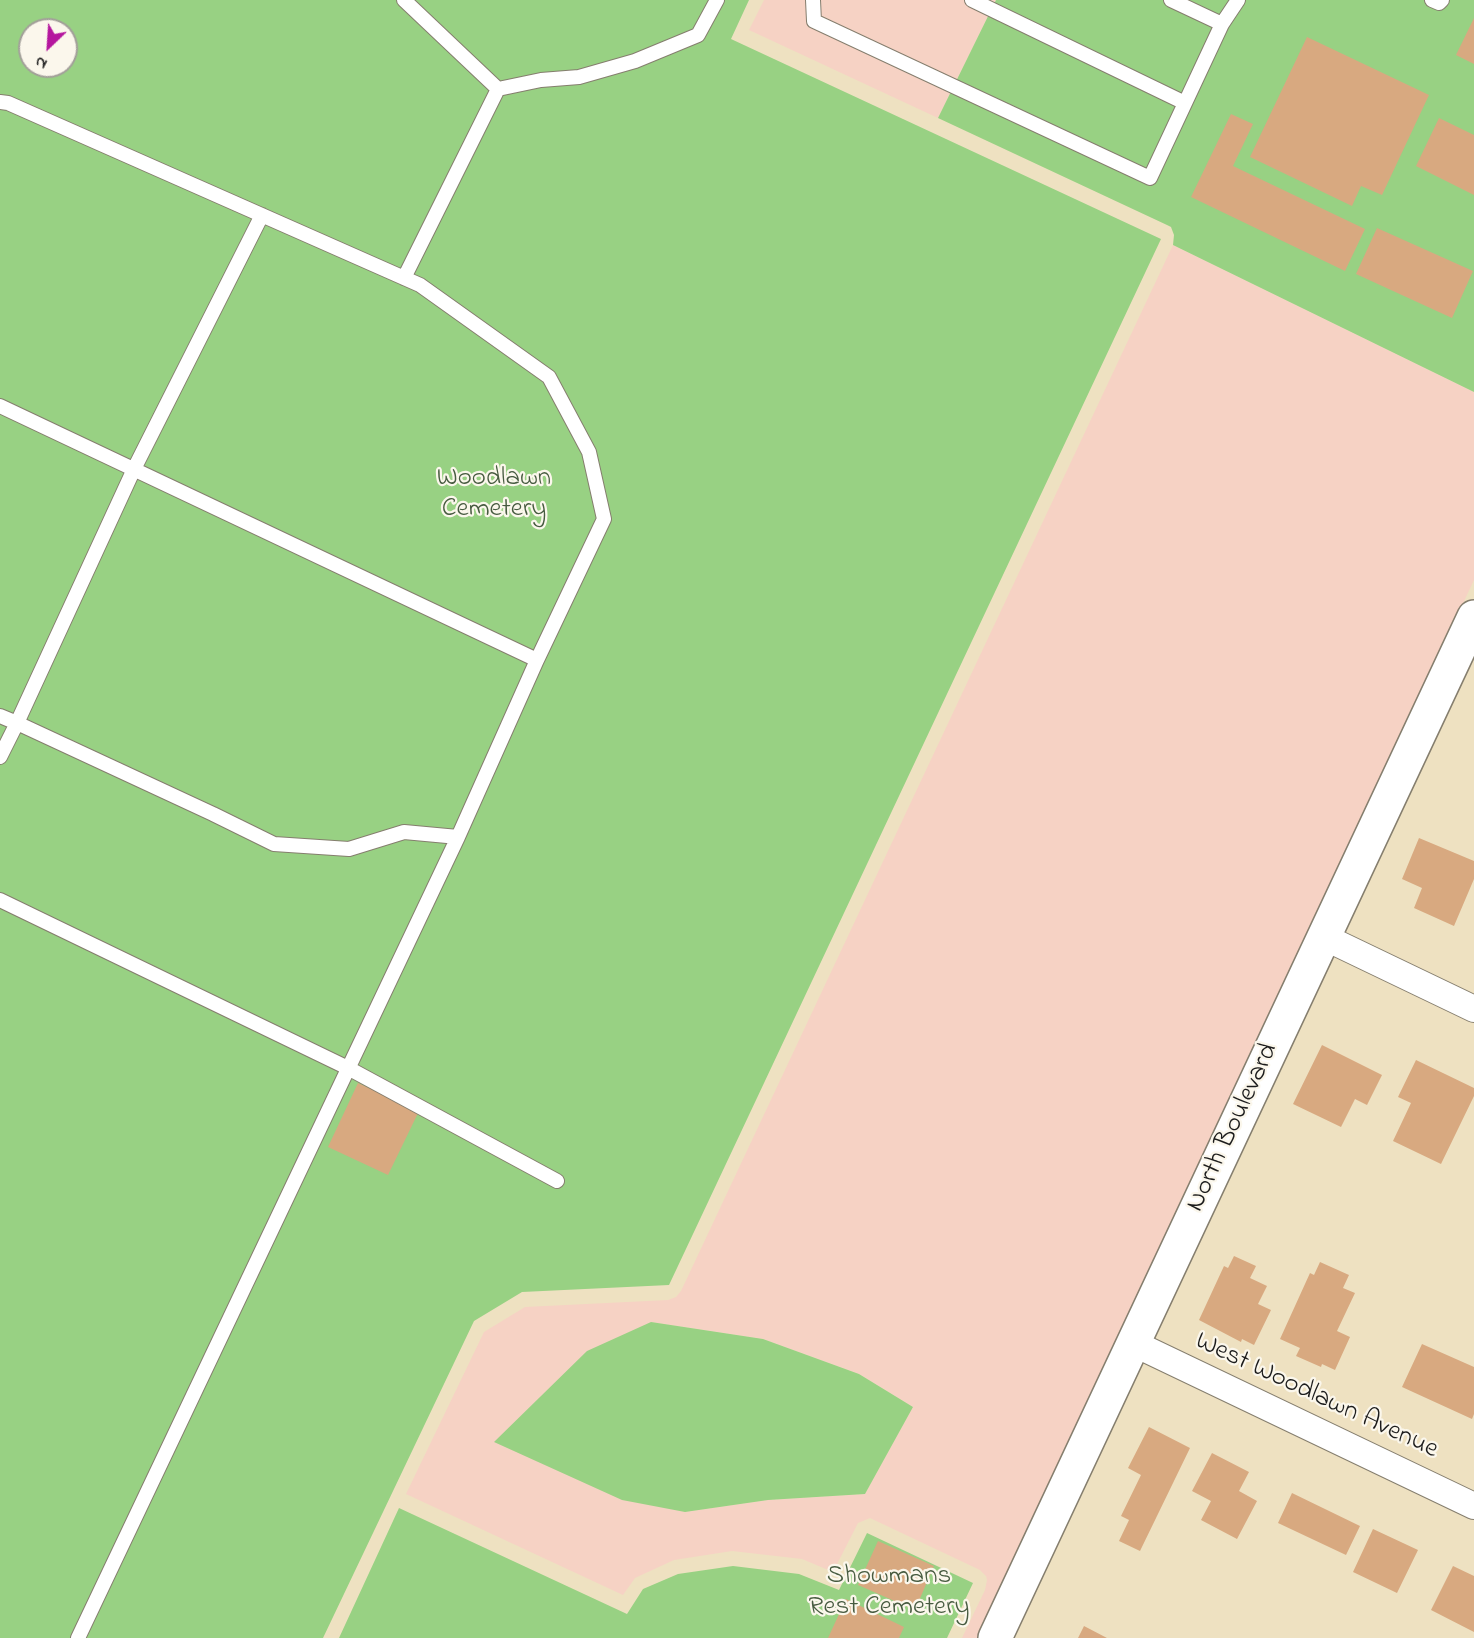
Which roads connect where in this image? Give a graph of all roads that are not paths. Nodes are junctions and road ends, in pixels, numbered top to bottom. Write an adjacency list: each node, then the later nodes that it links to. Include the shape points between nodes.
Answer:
1 (404, 0): 10 (lane)
2 (717, 0): 10 (lane, via 698,35 636,61 579,77)
3 (813, 0): 12 (lane, via 814,21 1150,178)
4 (972, 0): 12 (lane)
5 (1171, 0): 9 (lane)
6 (1238, 0): 9 (lane)
7 (1432, 0): 8 (lane)
8 (1442, 0)
9 (1222, 24): 12 (lane)
10 (498, 89): 14 (lane)
11 (0, 102): 13 (lane)
12 (1185, 103)
13 (262, 215): 14 (lane); 16 (lane)
14 (404, 278): 18 (lane, via 420,285 549,377 589,452 604,519)
15 (0, 406): 16 (lane)
16 (134, 469): 18 (lane); 20 (lane)
17 (1474, 617): 24 (street, North Boulevard)
18 (537, 660): 22 (lane)
19 (0, 716): 20 (lane)
20 (17, 723): 21 (lane); 22 (lane, via 274,844 349,849 404,832)
21 (0, 757)
22 (458, 837): 26 (lane)
23 (0, 900): 26 (lane)
24 (1324, 937): 25 (street); 28 (street, North Boulevard)
25 (1474, 1009)
26 (348, 1068): 27 (lane); 30 (lane)
27 (557, 1181)
28 (1133, 1343): 29 (street, West Woodlawn Avenue); 31 (street, North Boulevard)
29 (1474, 1506)
30 (78, 1638)
31 (995, 1638)

